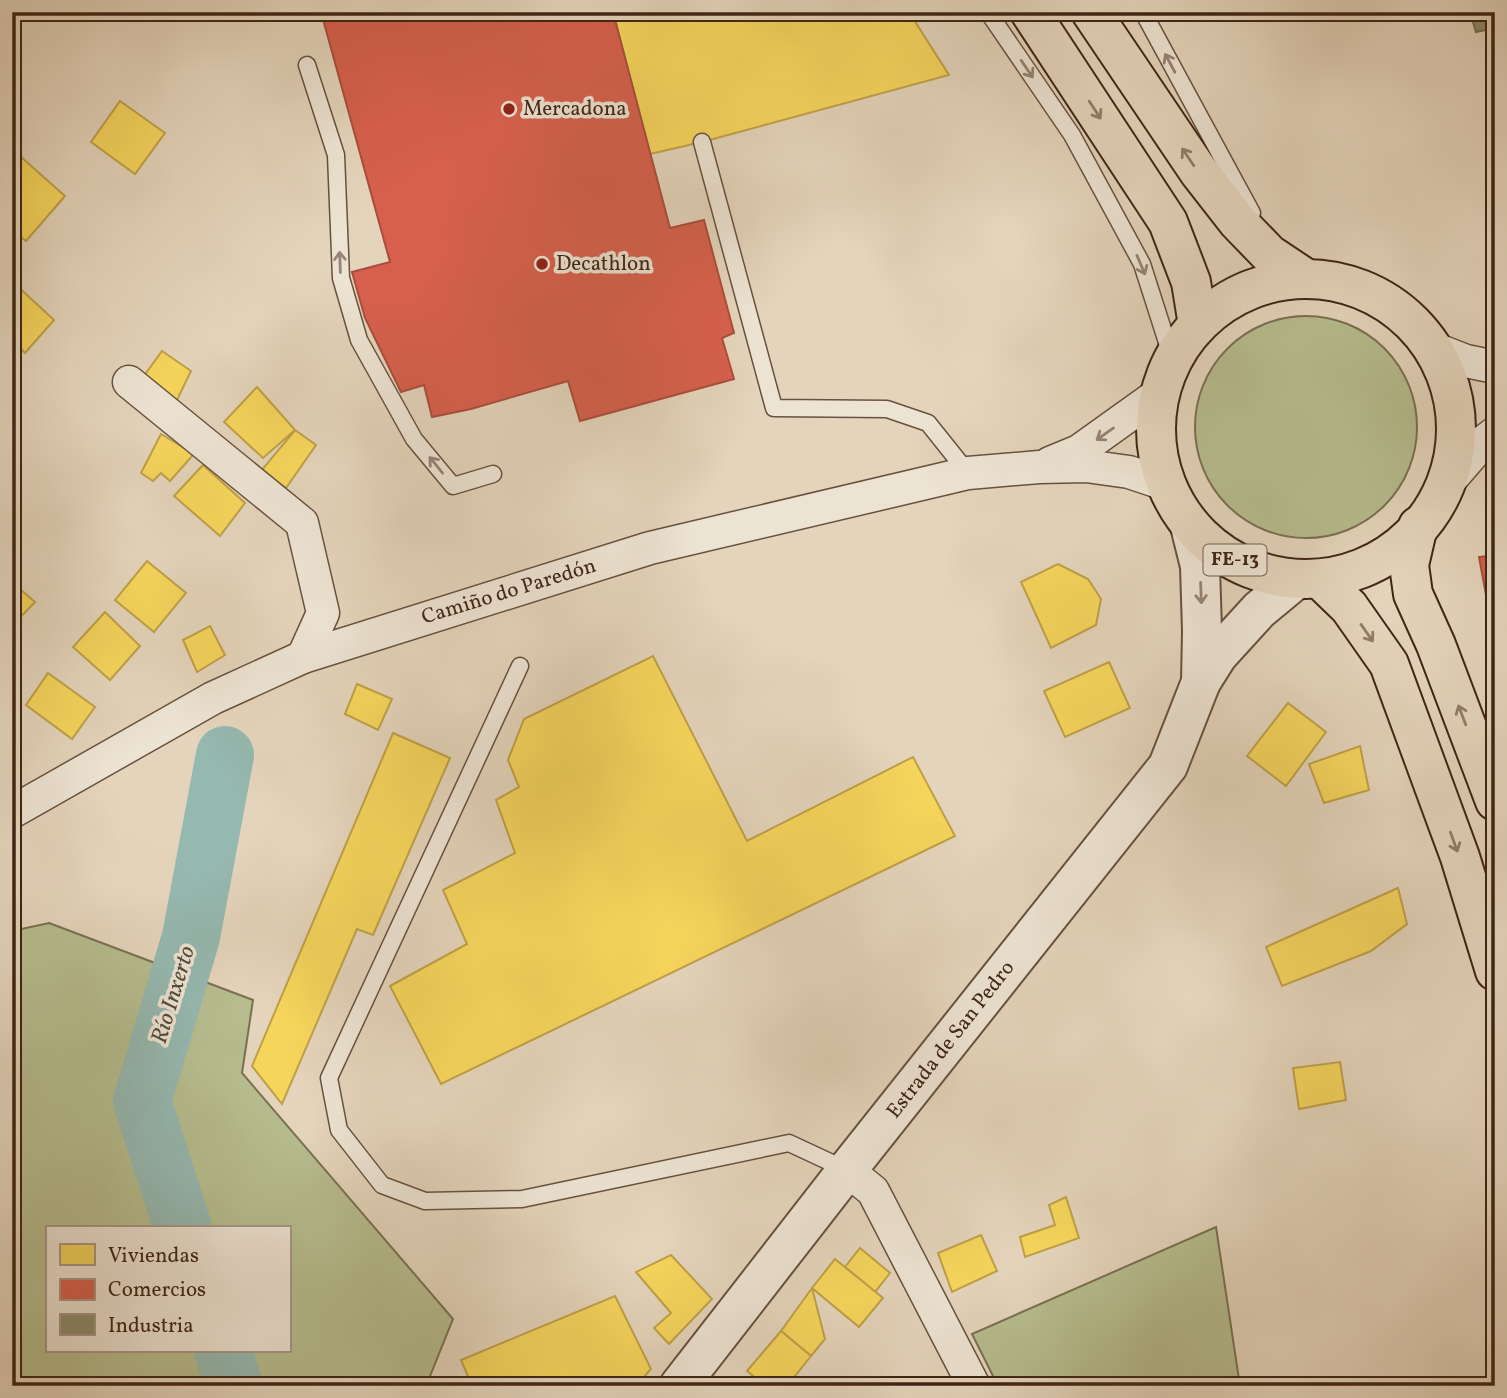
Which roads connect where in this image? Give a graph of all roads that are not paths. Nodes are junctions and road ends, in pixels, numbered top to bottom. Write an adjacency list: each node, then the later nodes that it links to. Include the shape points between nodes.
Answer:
1 (988, 12): 12 (lane, one-way to 12, via 1072,135 1142,264)
2 (1030, 12): 9 (highway, one-way to 9, via 1168,222 1191,282)
3 (1091, 12): 7 (highway, FE-13, one-way to 3, via 1199,172)
4 (1143, 12): 7 (lane, one-way to 4)
5 (307, 65): 17 (lane, one-way to 5, via 453,486 414,439 359,340 341,278 336,155)
6 (702, 142): 16 (lane, via 774,408 887,409 908,416 928,423)
7 (1269, 254): 8 (highway, FE-13)
8 (1302, 276): 9 (highway, FE-13, via 1234,297); 10 (highway, FE-13, via 1372,293 1410,318)
9 (1198, 325): 12 (highway, FE-13)
10 (1435, 349): 11 (street); 19 (highway, FE-13, via 1454,394 1458,418 1452,469)
11 (1495, 367)
12 (1166, 377): 15 (street, one-way to 15, via 1079,451); 18 (highway, FE-13, via 1153,429)
13 (129, 382): 23 (street, via 302,523 323,612)
14 (1495, 433): 19 (street)
15 (1039, 467): 16 (street, Camiño do Paredón); 18 (street, via 1086,466 1129,472)
16 (968, 473): 23 (street, Camiño do Paredón, via 650,548)
17 (493, 474)
18 (1162, 483): 20 (highway, FE-13)
19 (1444, 486): 21 (highway, FE-13)
20 (1190, 526): 22 (highway, FE-13, via 1216,551 1248,567); 25 (street, one-way to 25, via 1200,566)
21 (1418, 526): 22 (highway, FE-13, via 1394,551 1367,567); 26 (highway, FE-13, one-way to 21, via 1413,594 1409,565)
22 (1308, 581): 25 (street, via 1259,610); 28 (highway, FE-13, one-way to 28, via 1349,607 1388,664 1460,857)
23 (303, 657): 27 (street, Camiño do Paredón, via 213,698)
24 (520, 666): 29 (lane, via 329,1078 339,1130 382,1185 425,1201 522,1199 789,1143)
25 (1201, 682): 29 (street, Estrada de San Pedro, via 1168,766)
26 (1495, 802)
27 (12, 812)
28 (1495, 971)
29 (847, 1170): 30 (street, Estrada de San Pedro); 31 (street, via 873,1191)
30 (679, 1386)
31 (974, 1386)

